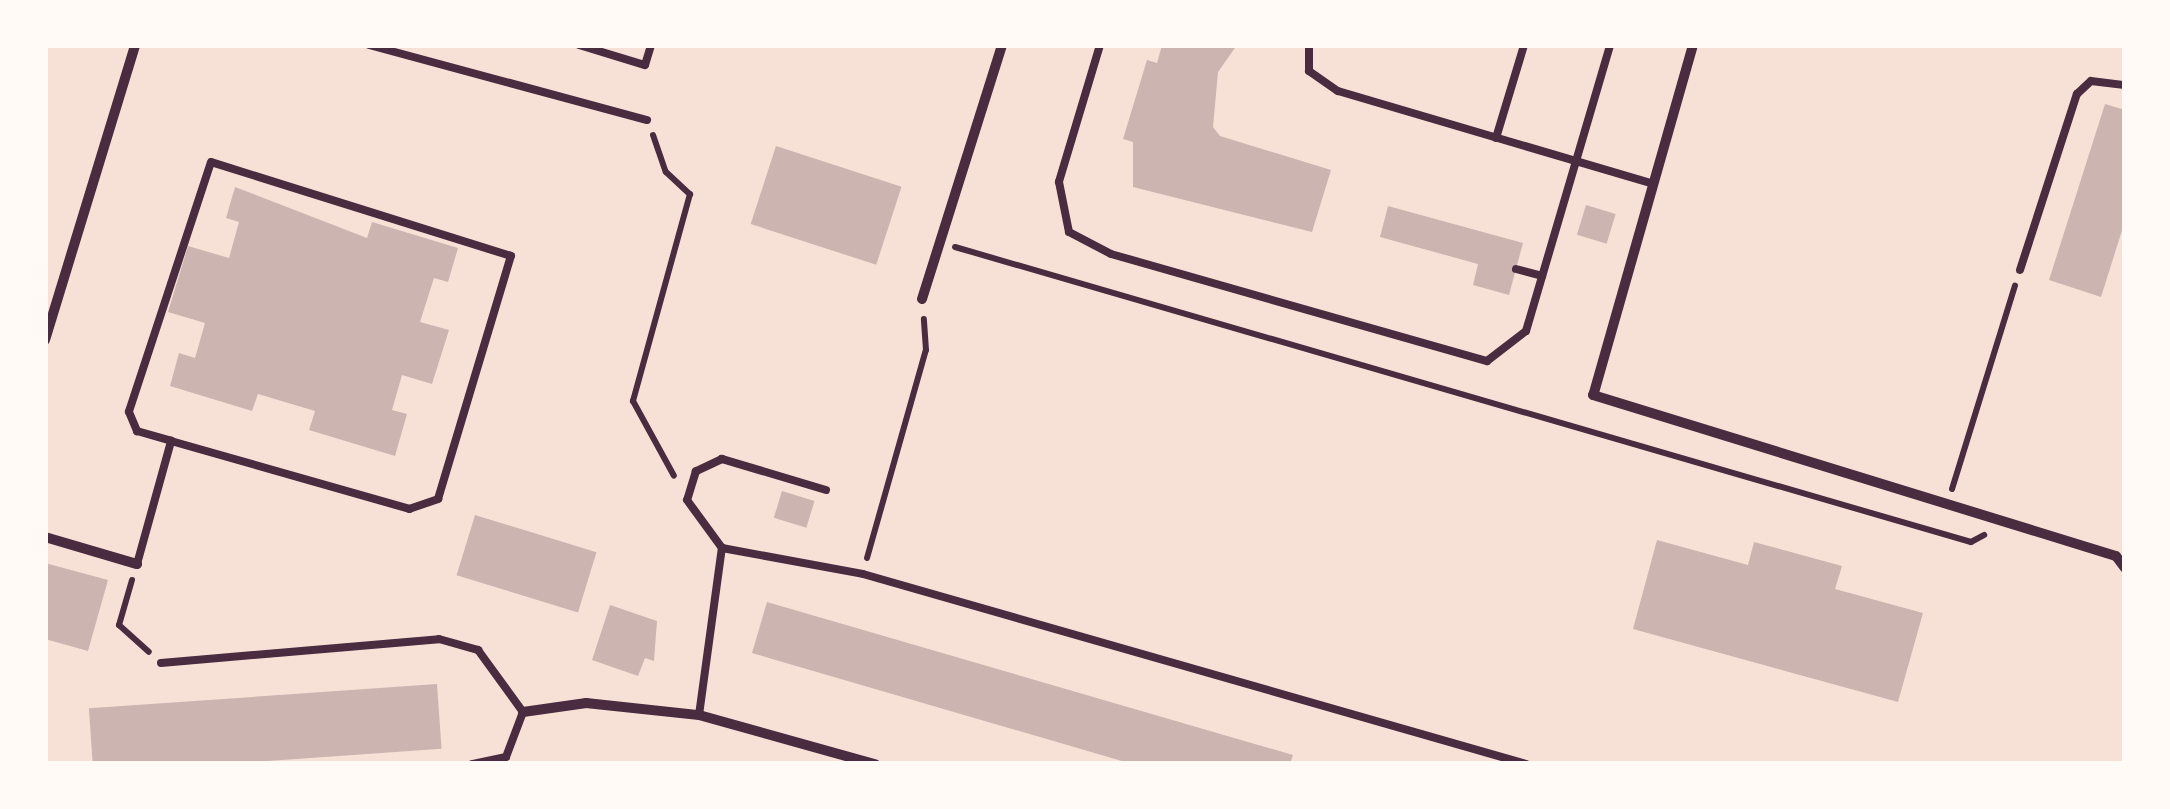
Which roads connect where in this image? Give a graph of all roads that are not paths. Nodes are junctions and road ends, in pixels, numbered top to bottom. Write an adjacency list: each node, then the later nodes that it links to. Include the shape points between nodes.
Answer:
1 (135, 45): 20 (street)
2 (369, 45): 12 (lane)
3 (579, 45): 4 (lane, via 645,64)
4 (652, 45)
5 (1002, 45): 19 (street)
6 (1100, 45): 18 (lane, via 1059,182 1059,212 1084,243 1474,361 1517,346)
7 (1309, 45): 13 (lane, via 1318,84)
8 (1524, 45): 13 (lane)
9 (1610, 45): 14 (lane)
10 (1693, 45): 15 (street)
11 (2125, 85): 17 (lane, via 2091,81 2077,94)
12 (647, 120)
13 (1496, 138): 14 (lane)
14 (1576, 162): 15 (lane); 18 (lane)
15 (1653, 184): 26 (street, via 1593,395 2116,556)
16 (1516, 269): 18 (lane)
17 (2020, 270)
18 (1542, 276)
19 (922, 300)
20 (45, 340)
21 (171, 441): 21 (lane, via 426,509 438,499 511,256 210,162 129,412 137,430); 25 (lane)
22 (826, 490): 24 (lane, via 722,459 696,471 687,500)
23 (45, 536): 25 (street)
24 (722, 548): 29 (lane); 32 (lane, via 863,574)
25 (137, 564)
26 (2125, 568)
27 (162, 663): 28 (lane, via 439,639 478,650)
28 (523, 712): 29 (street, via 586,702); 30 (lane, via 506,757)
29 (698, 715): 31 (street)
30 (472, 764)
31 (875, 764)
32 (1526, 764)

